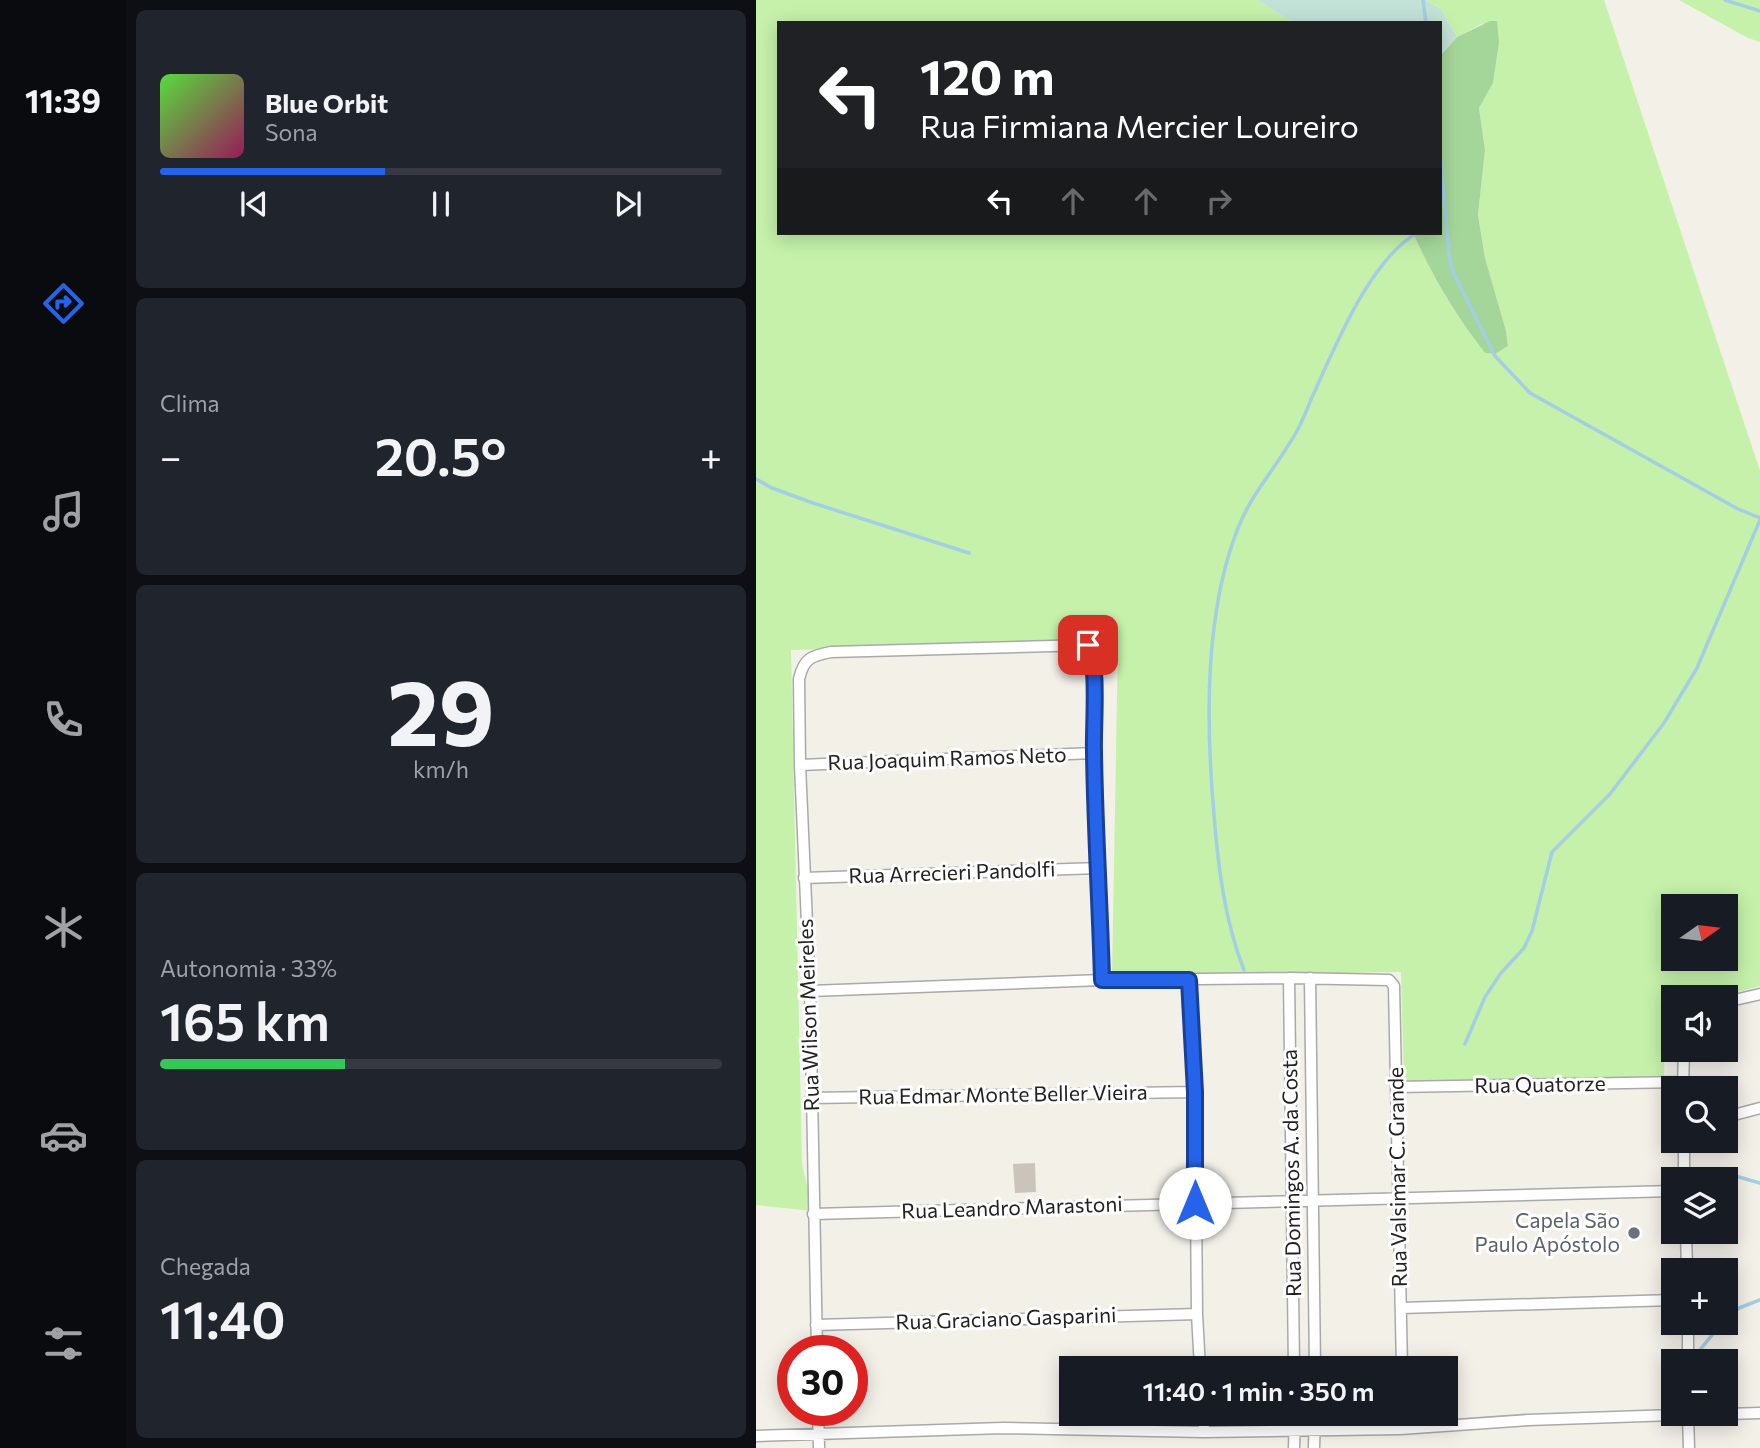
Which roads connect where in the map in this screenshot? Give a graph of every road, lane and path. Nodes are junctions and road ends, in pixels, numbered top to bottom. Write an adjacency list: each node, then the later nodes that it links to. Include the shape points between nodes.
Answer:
1 (1094, 752): 2 (street, Rua Joaquim Ramos Neto); 2 (street, Rua Wilson Meireles, via 1092,652 1088,645 831,652 803,666); 3 (street)
2 (800, 765): 4 (street, Rua Wilson Meireles)
3 (1099, 868): 4 (street, Rua Arrecieri Pandolfi); 7 (street)
4 (804, 878): 9 (street, Rua Wilson Meireles)
5 (1289, 978): 6 (street); 8 (street); 14 (street, Rua Domingos A. da Costa)
6 (1310, 978): 13 (street, Rua Valsimar C. Grande, via 1386,979 1394,986); 15 (street, Rua Domingos A. da Costa)
7 (1102, 980): 8 (street); 9 (street)
8 (1189, 980): 16 (street)
9 (810, 991): 17 (street, Rua Wilson Meireles)
10 (1760, 994): 11 (street)
11 (1738, 999)
12 (1661, 1085): 13 (street, Rua Quatorze)
13 (1397, 1087): 21 (street, Rua Valsimar C. Grande)
14 (1290, 1088): 15 (street); 23 (street, Rua Domingos A. da Costa)
15 (1311, 1089): 22 (street, Rua Domingos A. da Costa)
16 (1195, 1092): 17 (street, Rua Edmar Monte Beller Vieira); 24 (street)
17 (811, 1098): 25 (street, Rua Wilson Meireles)
18 (1760, 1108): 19 (street)
19 (1738, 1114)
20 (1661, 1191): 21 (street, Rua Leandro Marastoni)
21 (1396, 1198): 22 (street, Rua Leandro Marastoni); 27 (street, Rua Valsimar C. Grande)
22 (1313, 1200): 23 (street, Rua Leandro Marastoni); 29 (street, Rua Domingos A. da Costa)
23 (1291, 1201): 24 (street, Rua Leandro Marastoni); 28 (street, Rua Domingos A. da Costa)
24 (1195, 1203): 25 (street, Rua Leandro Marastoni); 30 (street)
25 (813, 1214): 31 (street, Rua Wilson Meireles)
26 (1661, 1300): 27 (street)
27 (1401, 1308): 36 (street, Rua Valsimar C. Grande)
28 (1294, 1312): 29 (street); 34 (street, Rua Domingos A. da Costa)
29 (1316, 1312): 35 (street, Rua Domingos A. da Costa)
30 (1196, 1314): 31 (street, Rua Graciano Gasparini); 33 (street)
31 (816, 1325): 32 (street, Rua Wilson Meireles)
32 (816, 1335)
33 (1199, 1356)
34 (1294, 1356)
35 (1315, 1356)
36 (1402, 1356)
37 (1760, 1413): 38 (street)
38 (1738, 1414)
39 (1661, 1415): 45 (street)
40 (819, 1426): 49 (street)
41 (1204, 1426): 48 (street)
42 (1295, 1426): 46 (street)
43 (1315, 1426): 47 (street)
44 (1688, 1426): 54 (street)
45 (1400, 1429): 47 (street)
46 (1295, 1430): 47 (street); 48 (street); 52 (street)
47 (1315, 1431): 53 (street)
48 (1204, 1432): 49 (street, via 1003,1429)
49 (819, 1434): 50 (street); 51 (street)
50 (756, 1436)
51 (819, 1448)
52 (1294, 1448)
53 (1314, 1448)
54 (1689, 1448)

